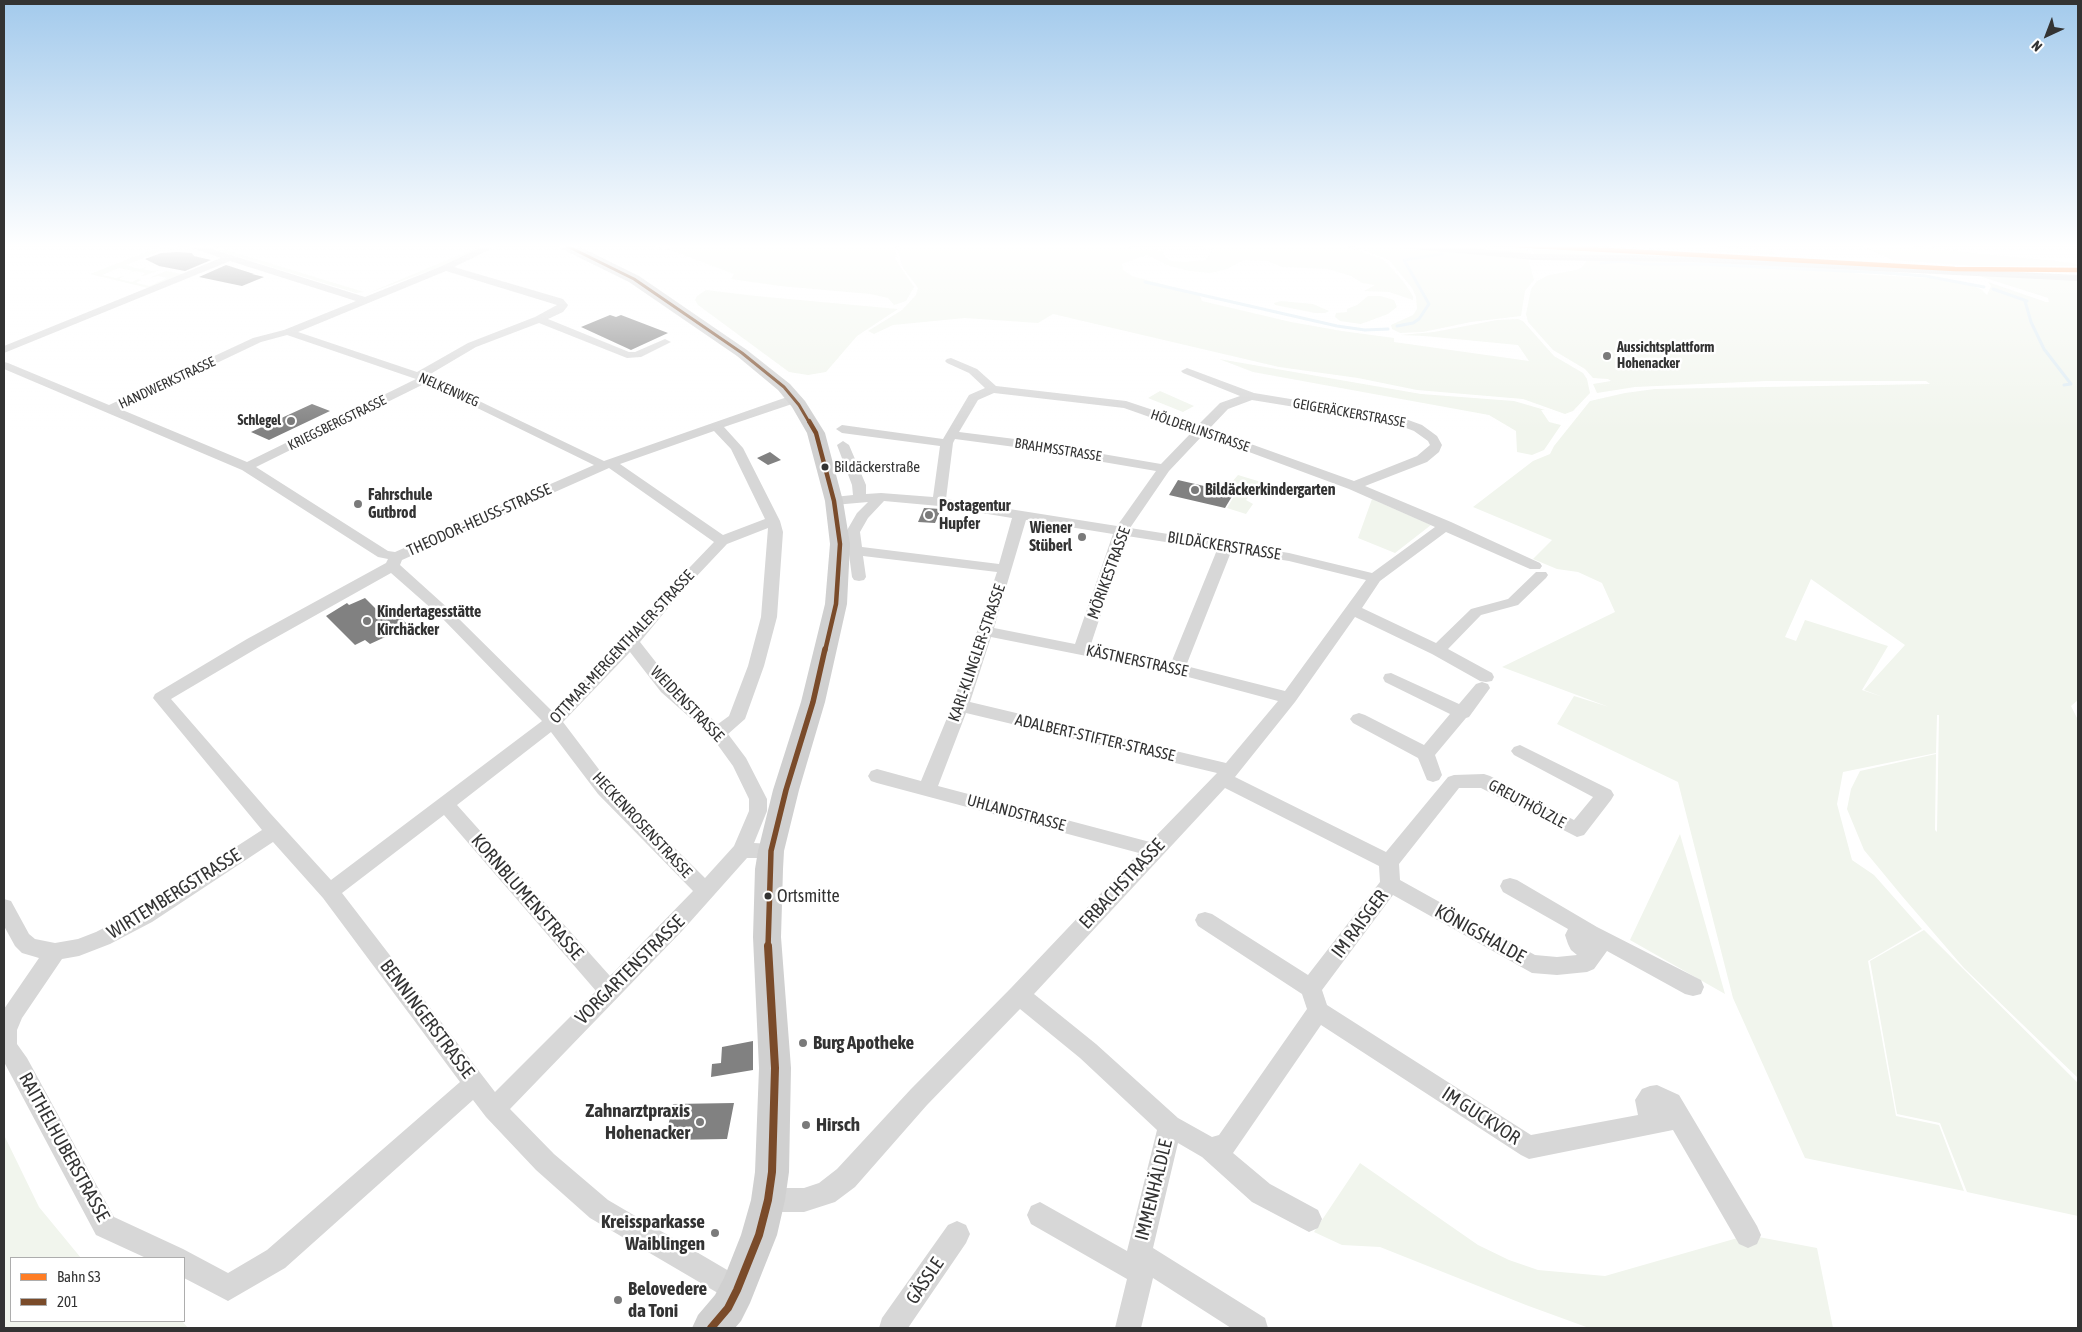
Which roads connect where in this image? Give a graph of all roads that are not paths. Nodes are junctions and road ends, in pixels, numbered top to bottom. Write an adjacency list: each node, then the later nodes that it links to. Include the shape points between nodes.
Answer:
1 (109, 307): 8 (street)
2 (348, 307): 6 (street, HANDWERKSTRASSE)
3 (561, 307): 5 (street, KRIEGSBERGSTRASSE)
4 (675, 307): 15 (street, via 770,374)
5 (539, 319): 7 (street, via 627,355 637,355); 12 (street, KRIEGSBERGSTRASSE, via 472,345)
6 (288, 332): 12 (street, NELKENWEG); 16 (street, HANDWERKSTRASSE, via 257,340)
7 (665, 342)
8 (4, 350)
9 (950, 361): 13 (street, via 973,371)
10 (4, 365): 16 (street)
11 (1187, 371): 14 (street, GEIGERÄCKERSTRASSE)
12 (422, 378): 22 (street, NELKENWEG); 23 (street, KRIEGSBERGSTRASSE)
13 (993, 389): 19 (street, HÖLDERLINSTRASSE, via 1126,405); 20 (street, via 973,398)
14 (1251, 396): 19 (street, GEIGERÄCKERSTRASSE, via 1224,406); 25 (street, GEIGERÄCKERSTRASSE, via 1396,420 1418,428 1434,439 1434,449 1422,459)
15 (794, 399): 17 (street, THEODOR-HEUSS-STRASSE); 28 (street, via 816,433)
16 (110, 409): 23 (street, HANDWERKSTRASSE)
17 (716, 426): 22 (street, THEODOR-HEUSS-STRASSE); 31 (street, via 737,448)
18 (842, 428): 20 (street, BRAHMSSTRASSE)
19 (1200, 430): 24 (street, MÖRIKESTRASSE); 25 (street, HÖLDERLINSTRASSE)
20 (949, 439): 24 (street, BRAHMSSTRASSE, via 1015,443); 29 (street)
21 (843, 445): 27 (street, via 859,485)
22 (607, 464): 34 (street, NELKENWEG); 37 (street, THEODOR-HEUSS-STRASSE)
23 (248, 467): 37 (street, HANDWERKSTRASSE)
24 (1164, 468): 33 (street, MÖRIKESTRASSE)
25 (1354, 486): 32 (street, HÖLDERLINSTRASSE)
26 (881, 497): 27 (street, BILDÄCKERSTRASSE); 29 (street, BILDÄCKERSTRASSE); 36 (street, via 862,516 854,532)
27 (860, 498): 28 (street, BILDÄCKERSTRASSE)
28 (834, 501): 65 (street, via 840,544 836,604 813,702 790,774)
29 (938, 502): 30 (street, BILDÄCKERSTRASSE)
30 (1020, 515): 33 (street, BILDÄCKERSTRASSE); 38 (street, KARL-KLINGLER-STRASSE)
31 (773, 521): 34 (street, OTTMAR-MERGENTHALER-STRASSE); 54 (street, via 776,532 766,625 756,666 736,719)
32 (1446, 525): 40 (street, ERBACHSTRASSE); 45 (street, via 1538,570 1513,602 1476,612)
33 (1122, 530): 35 (street, BILDÄCKERSTRASSE); 44 (street, MÖRIKESTRASSE)
34 (722, 541): 43 (street, OTTMAR-MERGENTHALER-STRASSE)
35 (1226, 548): 40 (street, BILDÄCKERSTRASSE, via 1289,557); 46 (street)
36 (856, 551): 38 (street); 39 (street)
37 (394, 562): 48 (street, THEODOR-HEUSS-STRASSE); 53 (street, HECKENROSENSTRASSE)
38 (1005, 569): 42 (street, KARL-KLINGLER-STRASSE)
39 (859, 577)
40 (1374, 578): 41 (street, ERBACHSTRASSE)
41 (1352, 609): 45 (street); 49 (street, ERBACHSTRASSE)
42 (985, 631): 44 (street, KÄSTNERSTRASSE); 50 (street, KARL-KLINGLER-STRASSE)
43 (631, 642): 53 (street, OTTMAR-MERGENTHALER-STRASSE); 54 (street, WEIDENSTRASSE, via 667,688)
44 (1081, 649): 46 (street, KÄSTNERSTRASSE)
45 (1438, 650): 51 (street, via 1484,683)
46 (1177, 669): 49 (street, KÄSTNERSTRASSE)
47 (1391, 678): 51 (street)
48 (160, 698): 62 (street, BENNINGERSTRASSE)
49 (1289, 698): 57 (street, ERBACHSTRASSE)
50 (960, 706): 57 (street, ADALBERT-STIFTER-STRASSE); 60 (street, KARL-KLINGLER-STRASSE)
51 (1463, 712): 56 (street)
52 (1359, 719): 56 (street)
53 (553, 722): 61 (street, OTTMAR-MERGENTHALER-STRASSE); 69 (street, HECKENROSENSTRASSE, via 604,789)
54 (718, 733): 63 (street, WEIDENSTRASSE, via 740,763 758,799 758,811)
55 (1520, 751): 59 (street, GREUTHÖLZLE, via 1605,795 1578,830 1484,781)
56 (1426, 754): 59 (street)
57 (1227, 774): 64 (street, ERBACHSTRASSE); 66 (street)
58 (877, 776): 60 (street, UHLANDSTRASSE)
59 (1446, 781): 66 (street)
60 (928, 790): 64 (street, UHLANDSTRASSE)
61 (446, 804): 70 (street, OTTMAR-MERGENTHALER-STRASSE); 77 (street, KORNBLUMENSTRASSE)
62 (275, 831): 70 (street, BENNINGERSTRASSE); 74 (street, WIRTEMBERGSTRASSE, via 145,916 103,938)
63 (742, 850): 65 (street); 69 (street, VORGARTENSTRASSE)
64 (1154, 850): 78 (street, ERBACHSTRASSE)
65 (771, 852): 84 (street, via 767,937 775,1068 772,1172)
66 (1389, 862): 67 (street, IM RAISGER)
67 (1390, 884): 73 (street, KÖNIGSHALDE, via 1532,964 1587,963); 76 (street, IM RAISGER)
68 (1510, 886): 73 (street)
69 (705, 891): 77 (street, VORGARTENSTRASSE)
70 (330, 892): 80 (street, BENNINGERSTRASSE)
71 (4, 907): 74 (street, WIRTEMBERGSTRASSE, via 28,947)
72 (1205, 920): 76 (street)
73 (1594, 938): 75 (street)
74 (55, 952): 89 (street, RAITHELHUBERSTRASSE, via 13,1013 6,1030 6,1046 105,1226)
75 (1693, 987)
76 (1311, 988): 79 (street)
77 (609, 990): 81 (street, VORGARTENSTRASSE)
78 (1019, 995): 82 (street); 84 (street, ERBACHSTRASSE, via 919,1097 846,1178 826,1193 804,1200)
79 (1318, 1011): 83 (street, via 1227,1144); 88 (street, IM GUCKVOR, via 1529,1147 1669,1115)
80 (476, 1083): 81 (street, BENNINGERSTRASSE); 91 (street, via 276,1258 228,1288)
81 (494, 1109): 92 (street, BENNINGERSTRASSE, via 545,1162)
82 (1170, 1126): 83 (street); 90 (street, IMMENHÄLDLE)
83 (1210, 1149): 86 (street, via 1261,1193)
84 (768, 1200): 92 (street, via 759,1235)
85 (1040, 1215): 90 (street, IMMENHÄLDLE)
86 (1309, 1218)
87 (957, 1234): 93 (street, GÄSSLE)
88 (1748, 1235)
89 (172, 1257)
90 (1140, 1264): 94 (street, IMMENHÄLDLE); 95 (street, IMMENHÄLDLE)
91 (185, 1265)
92 (729, 1314)
93 (892, 1328)
94 (1128, 1328)
95 (1255, 1328)

